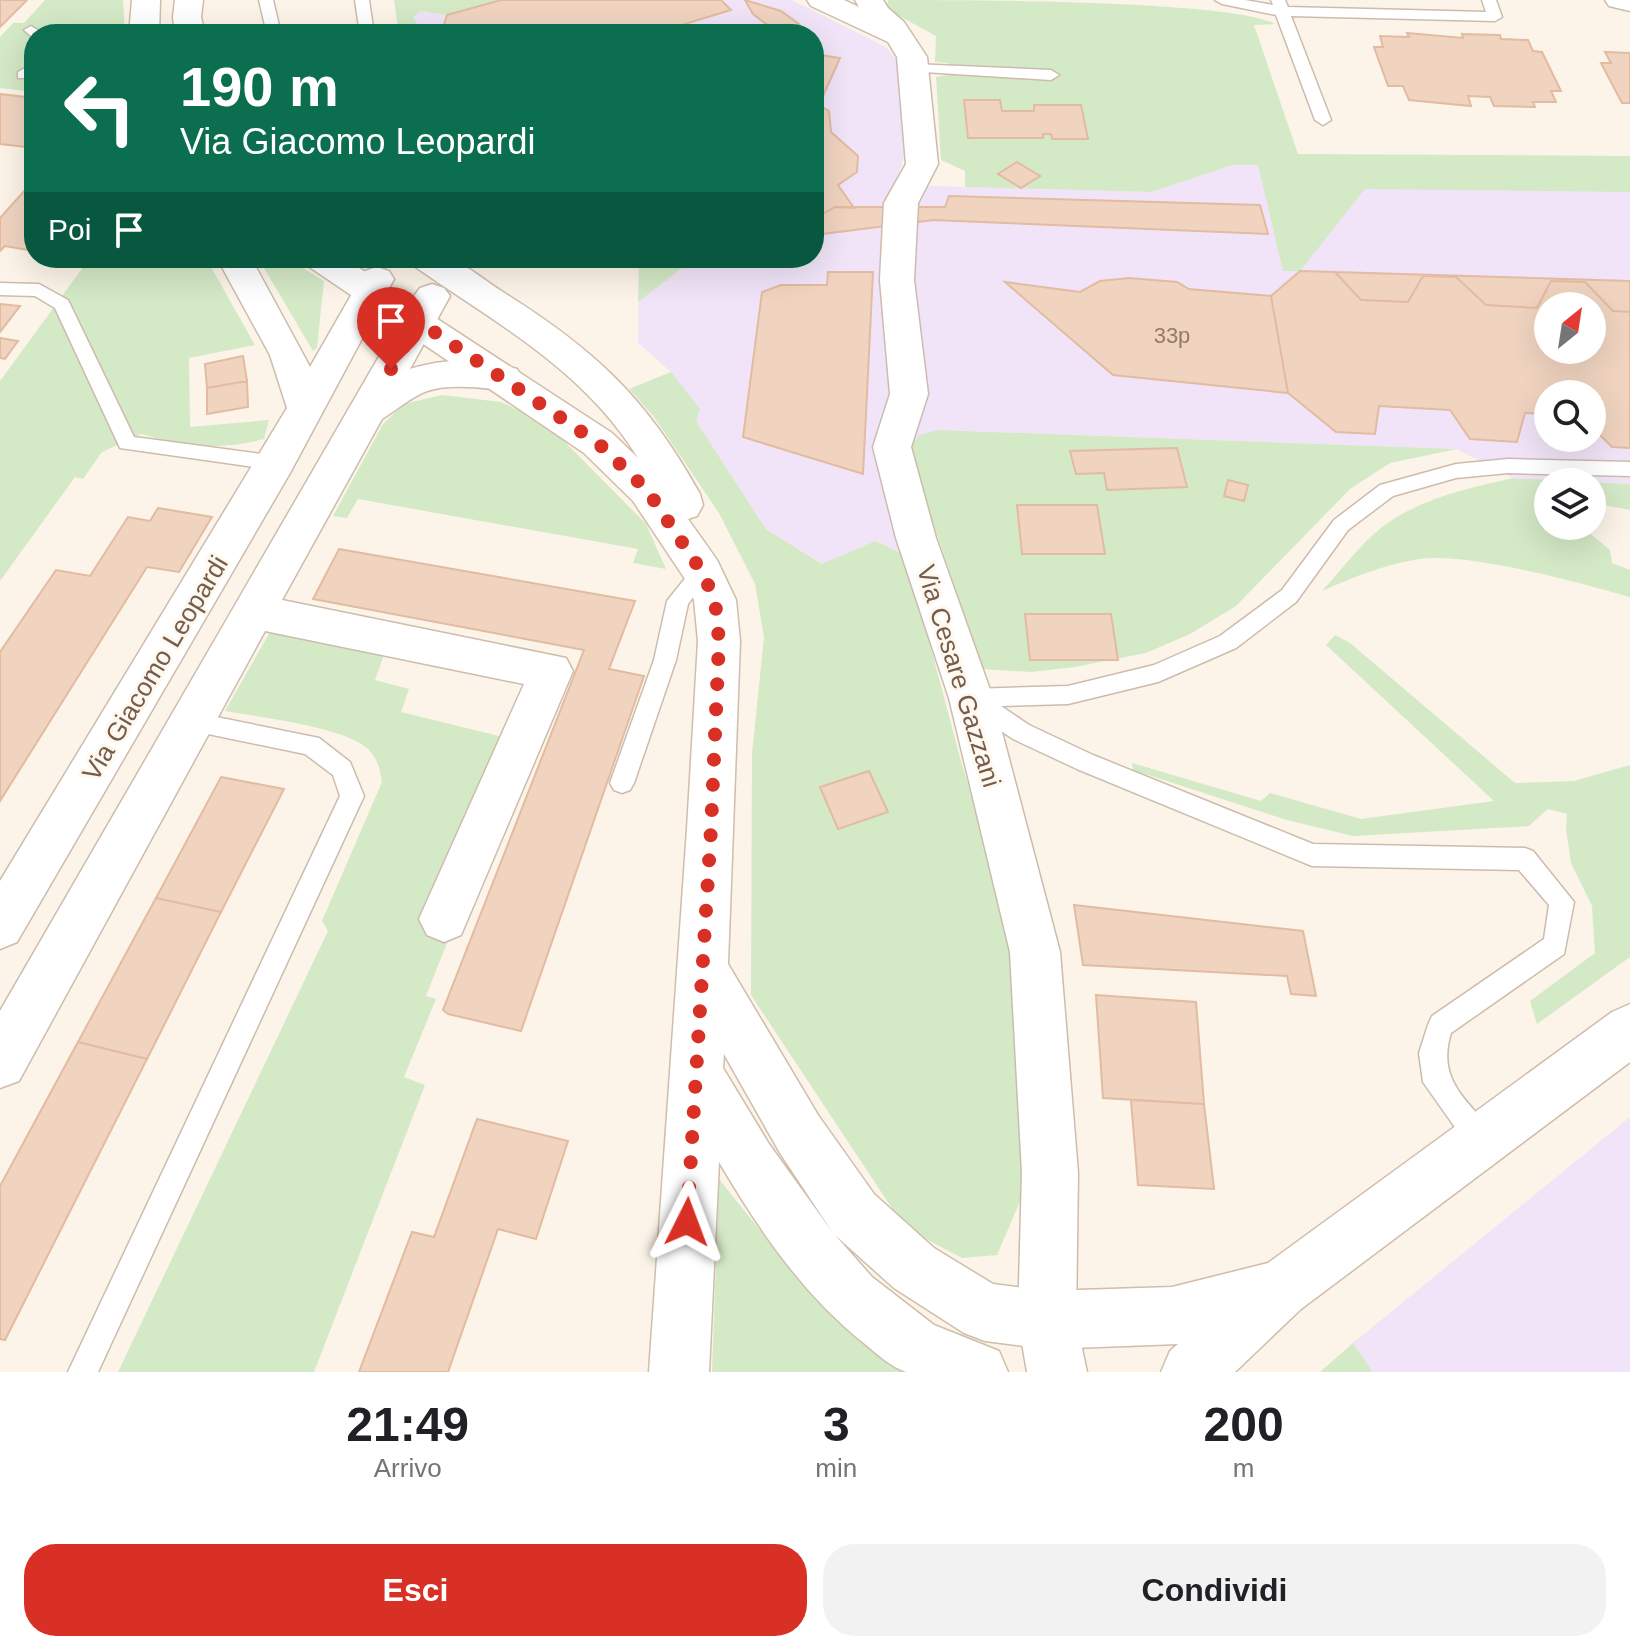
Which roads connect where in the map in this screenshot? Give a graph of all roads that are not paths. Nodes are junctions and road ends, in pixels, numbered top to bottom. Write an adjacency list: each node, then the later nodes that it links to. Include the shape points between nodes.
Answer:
1 (146, 0): 12 (street)
2 (189, 0): 13 (street)
3 (266, 0): 14 (lane)
4 (362, 0): 15 (lane)
5 (821, 0): 16 (street)
6 (869, 0): 16 (street)
7 (1222, 0): 11 (lane)
8 (1489, 0): 11 (lane, via 1495,17)
9 (1622, 0): 10 (street)
10 (1630, 2)
11 (1279, 5): 18 (lane)
12 (145, 24)
13 (188, 24)
14 (272, 24)
15 (366, 24)
16 (908, 55): 17 (lane); 31 (street, Via Cesare Gazzani, via 922,164 901,203 897,280 909,394 892,447 916,538)
17 (1051, 75)
18 (1323, 120)
19 (240, 268): 24 (street, via 288,355)
20 (350, 268): 21 (street)
21 (406, 287): 23 (street); 24 (street, Via Giacomo Leopardi); 25 (street); 28 (street, via 565,350 627,411 680,494)
22 (0, 289): 26 (lane, via 39,290 62,304 127,443)
23 (504, 378): 25 (street, via 476,372 425,377 382,397); 28 (street, via 598,443 647,490)
24 (306, 408): 26 (street, Via Giacomo Leopardi)
25 (364, 417): 29 (street)
26 (276, 463): 30 (street, Via Giacomo Leopardi)
27 (1630, 469): 31 (lane, via 1508,466 1456,471 1387,490 1341,525 1289,596 1228,642 1158,673 1068,695)
28 (702, 572): 33 (lane, via 678,601 665,660); 37 (street, via 715,600 719,641)
29 (254, 612): 32 (street); 36 (street, via 551,671)
30 (146, 684): 32 (street); 34 (street, Via Giacomo Leopardi)
31 (971, 698): 41 (lane, via 1021,732 1085,762 1312,855 1525,859 1562,902 1555,946 1441,1025 1432,1053 1436,1082); 43 (street, Via Cesare Gazzani, via 1035,952 1050,1173)
32 (199, 708): 35 (street); 44 (lane, via 311,745 342,769 352,796)
33 (622, 783)
34 (7, 915): 35 (street)
35 (81, 917): 39 (street)
36 (444, 919)
37 (701, 965): 40 (street); 43 (street, via 791,1122 854,1214 914,1268)
38 (1630, 1030): 41 (street)
39 (0, 1062)
40 (695, 1071): 45 (street); 46 (street, via 803,1241 852,1297 914,1346)
41 (1481, 1140): 42 (street)
42 (1281, 1289): 43 (street); 47 (street)
43 (1052, 1346)
44 (83, 1372)
45 (679, 1372)
46 (978, 1372)
47 (1191, 1372)

